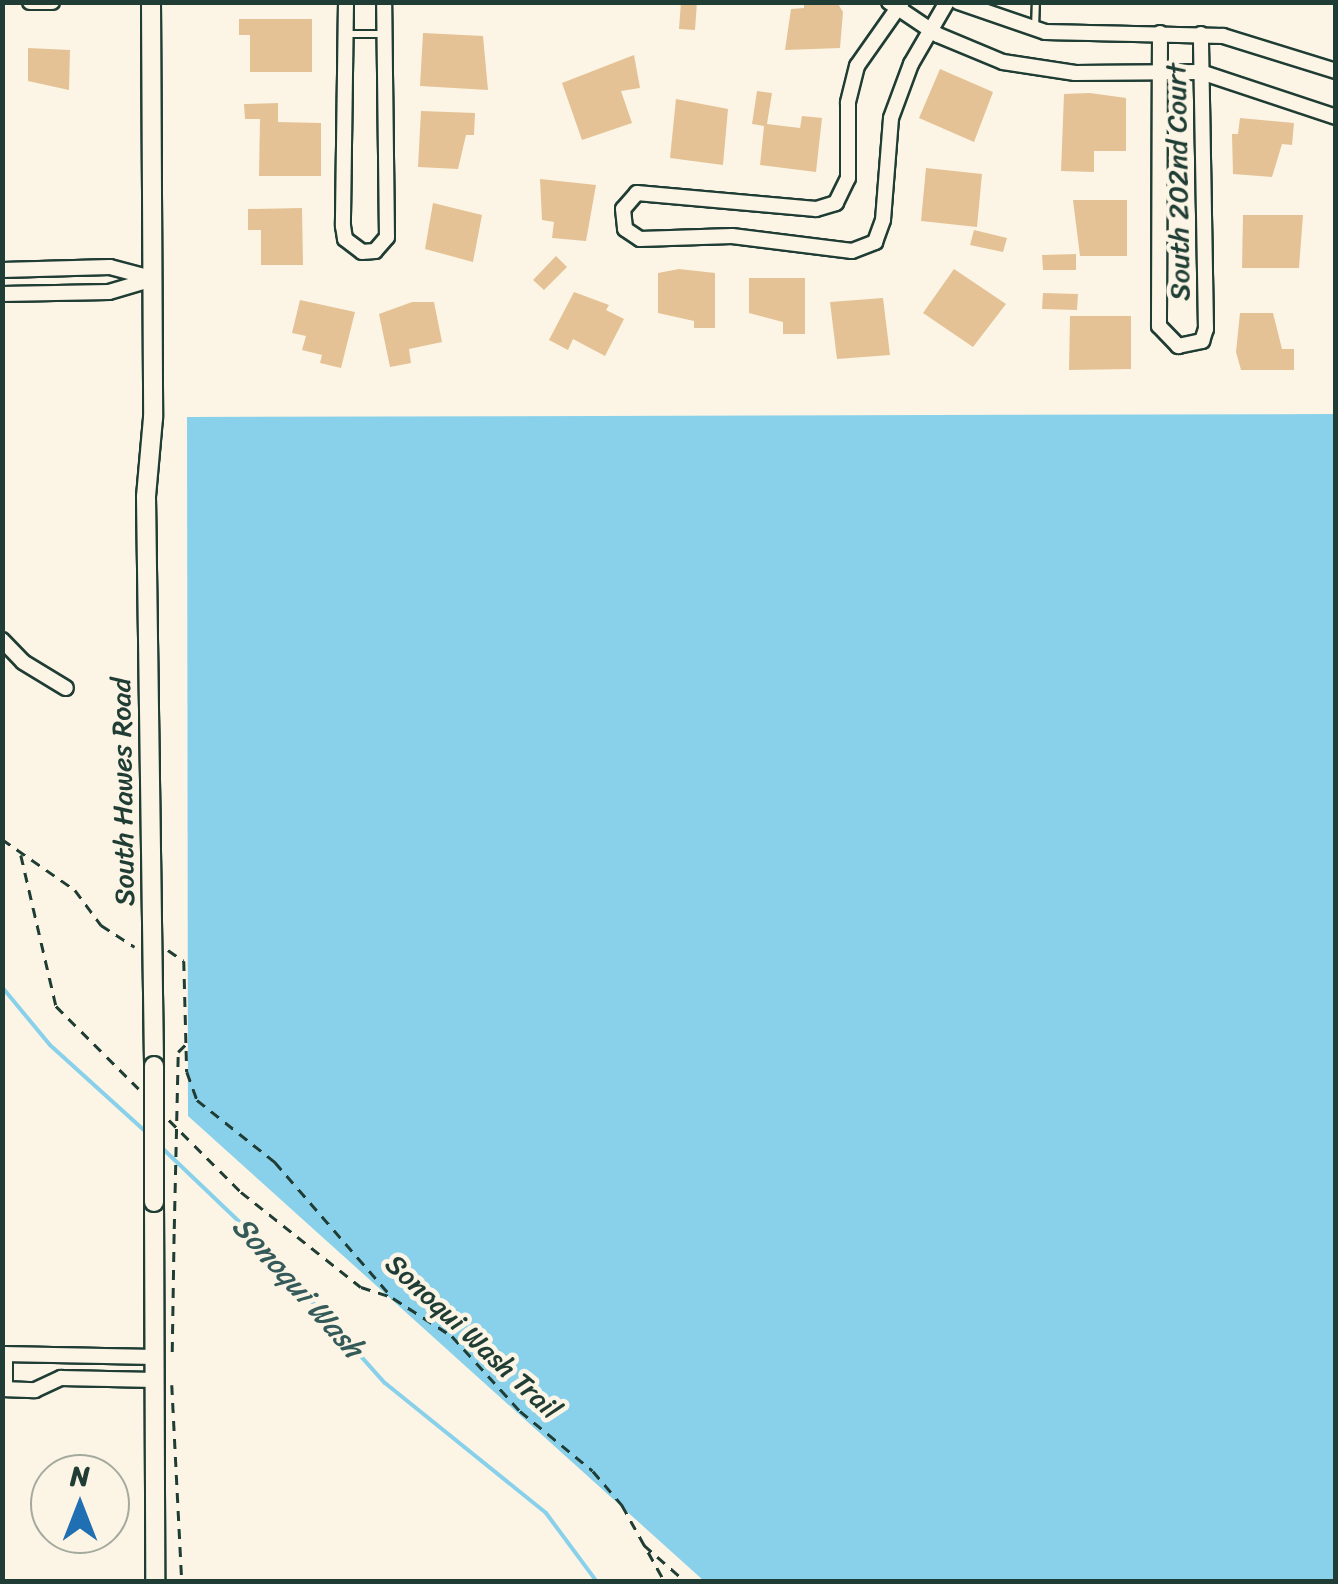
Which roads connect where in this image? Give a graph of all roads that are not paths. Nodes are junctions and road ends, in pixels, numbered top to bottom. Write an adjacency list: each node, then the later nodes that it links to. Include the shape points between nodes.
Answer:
1 (30, 2): 2 (street)
2 (52, 2)
3 (152, 2): 22 (main road, South Hawes Road)
4 (346, 2): 13 (street)
5 (384, 2): 14 (street)
6 (946, 2): 10 (street)
7 (958, 2): 11 (street)
8 (1036, 2): 11 (lane)
9 (896, 5): 10 (street); 10 (street, via 857,66 848,102 848,178 836,204 816,209 636,193 623,209 626,230 640,239 732,236 852,251 875,242 883,220 891,118)
10 (930, 30): 16 (street, via 969,51 1043,70)
11 (1035, 30): 12 (street)
12 (1160, 33): 15 (street); 16 (street, South 202nd Court)
13 (346, 34): 14 (lane); 14 (street, via 344,226 345,239 362,252 375,251 387,237)
14 (385, 34)
15 (1202, 34): 17 (street); 18 (street, South 202nd Court)
16 (1161, 70): 18 (street); 18 (street, South 202nd Court, via 1159,326 1178,346 1202,341 1206,329)
17 (1336, 70)
18 (1201, 72): 19 (street)
19 (1336, 116)
20 (31, 266): 21 (street); 22 (street, via 110,268); 23 (street)
21 (2, 270)
22 (152, 278): 23 (street, via 109,292); 28 (main road, South Hawes Road, bridge, via 146,497 154,1202)
23 (31, 292): 24 (street)
24 (2, 294)
25 (2, 640): 26 (street)
26 (66, 688)
27 (4, 1354): 28 (street); 30 (street)
28 (163, 1357): 29 (main road, South Hawes Road)
29 (163, 1378): 30 (street, via 61,1378 35,1390); 31 (main road, South Hawes Road)
30 (4, 1389)
31 (155, 1582)

